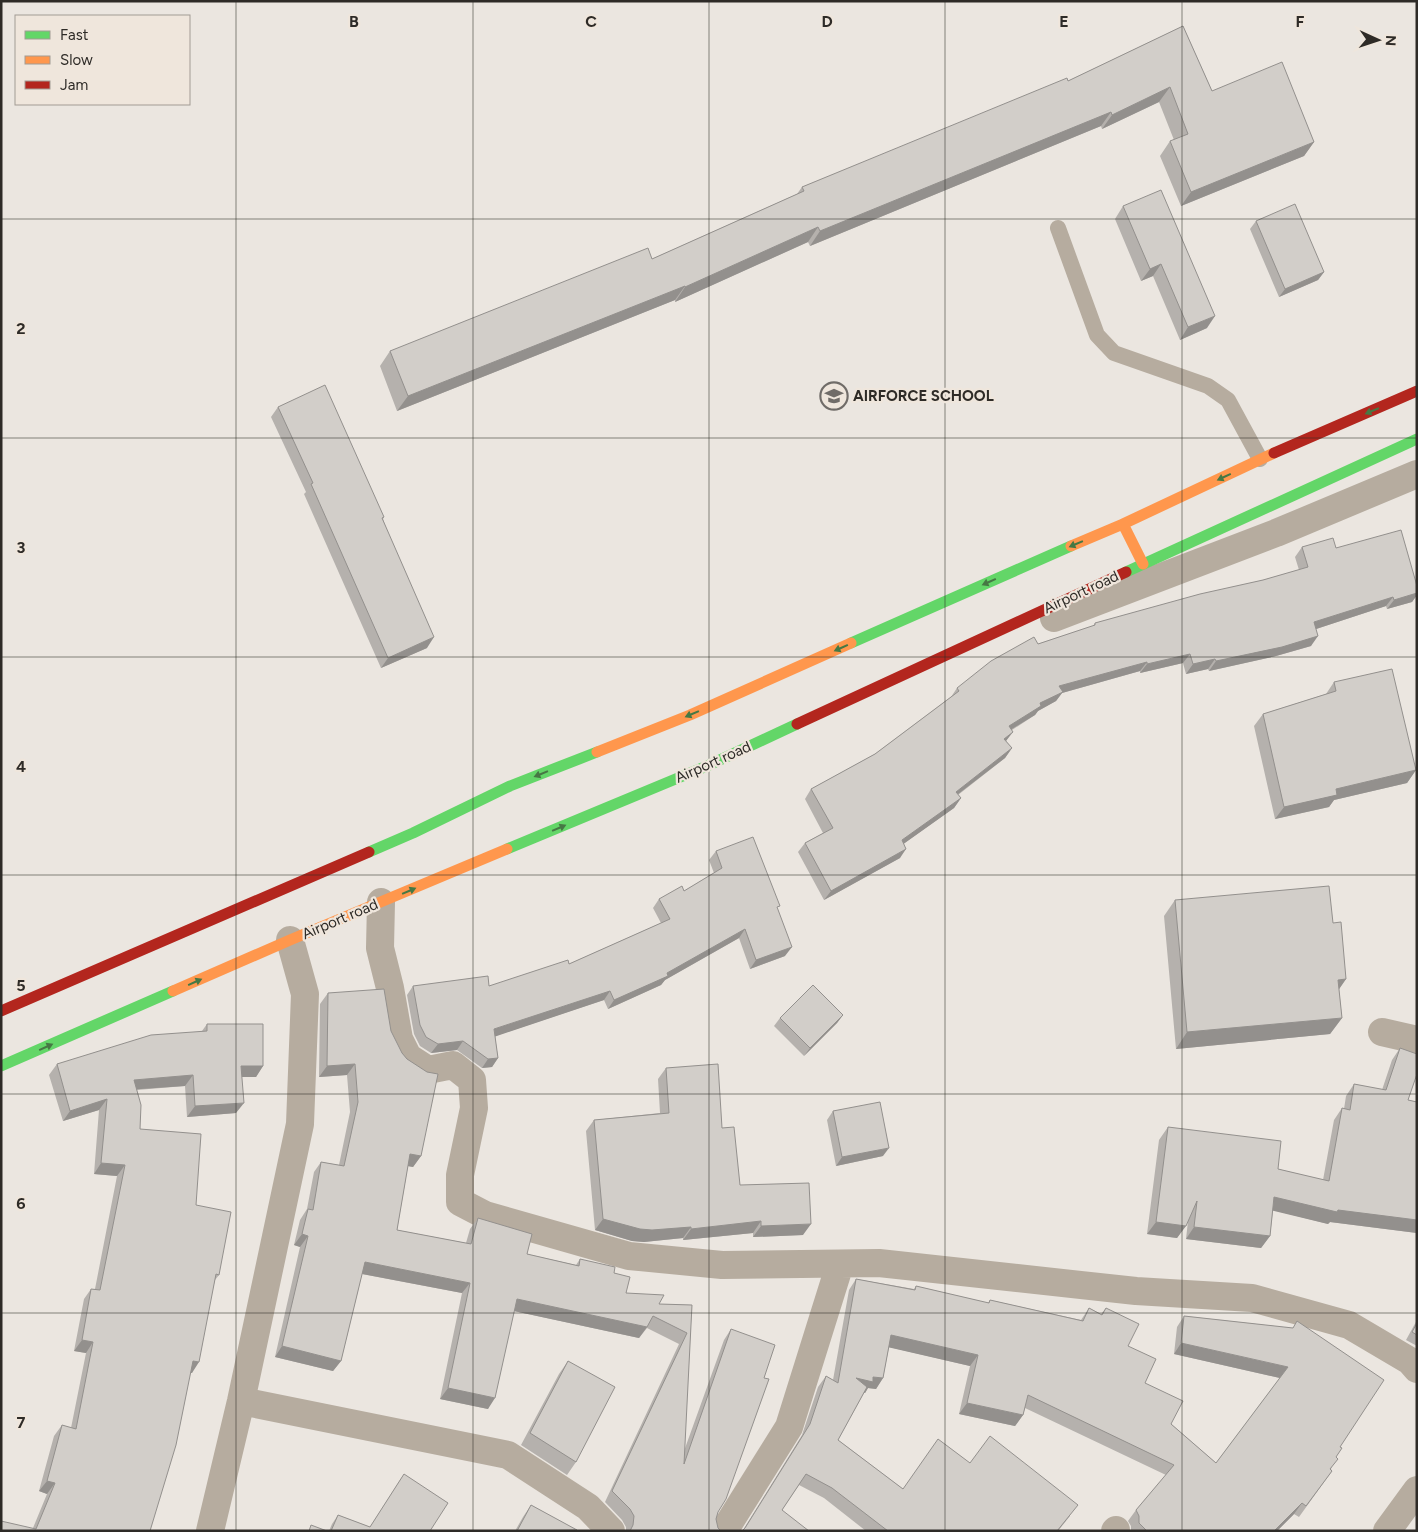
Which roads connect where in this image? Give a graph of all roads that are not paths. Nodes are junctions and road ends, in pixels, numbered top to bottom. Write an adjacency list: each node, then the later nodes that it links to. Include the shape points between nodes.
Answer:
1 (1058, 228): 4 (lane, via 1098,335 1114,353 1208,386 1228,400)
2 (1417, 391): 4 (main road, one-way to 4)
3 (1417, 439): 7 (main road, Airport road)
4 (1260, 459): 6 (main road, one-way to 6)
5 (1417, 474): 8 (street, via 1276,533 1044,621 739,762 719,768)
6 (1124, 524): 7 (main road); 11 (main road, one-way to 11, via 690,715 510,786 413,833)
7 (1143, 564): 8 (main road, Airport road)
8 (707, 766): 9 (main road, Airport road, one-way to 8)
9 (381, 902): 10 (main road, Airport road); 15 (street, via 380,948 399,1039 408,1057 428,1070 453,1065 472,1080 474,1108 460,1175 460,1202 485,1215 629,1256 722,1265)
10 (290, 940): 14 (main road, Airport road, one-way to 10); 17 (street, via 305,994 300,1124)
11 (1, 1011)
12 (1382, 1032): 13 (street)
13 (1417, 1040)
14 (1, 1066)
15 (840, 1264): 16 (street, via 879,1263 1136,1291 1252,1298 1349,1325 1410,1361); 21 (street, via 789,1427)
16 (1417, 1369)
17 (241, 1402): 19 (street); 20 (street, via 508,1455 588,1507)
18 (1417, 1490): 22 (street)
19 (210, 1531)
20 (611, 1531)
21 (724, 1531)
22 (1387, 1531)

